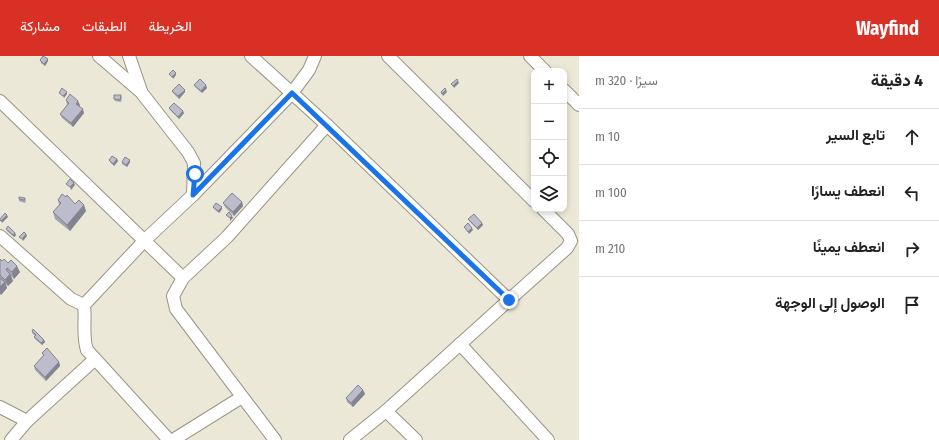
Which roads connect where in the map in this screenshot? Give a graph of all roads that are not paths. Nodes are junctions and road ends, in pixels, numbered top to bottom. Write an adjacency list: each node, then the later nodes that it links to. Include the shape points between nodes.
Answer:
1 (99, 56): 8 (street)
2 (130, 56): 8 (street)
3 (250, 56): 9 (street)
4 (315, 56): 9 (street, via 309,70)
5 (388, 56): 15 (street)
6 (530, 56): 7 (street)
7 (542, 68)
8 (141, 92): 14 (street, via 188,152 194,164)
9 (292, 93): 13 (street); 14 (street)
10 (567, 93): 12 (street)
11 (0, 101): 18 (street)
12 (579, 106)
13 (328, 126): 19 (street, via 232,232); 20 (street)
14 (193, 195): 18 (street)
15 (531, 198)
16 (545, 212): 20 (street, via 568,234 571,241 567,248)
17 (0, 236): 21 (street, via 71,299)
18 (145, 240): 19 (street); 21 (street)
19 (183, 278): 24 (street, via 174,296 176,308)
20 (509, 300): 22 (street)
21 (84, 305): 23 (street, via 84,341)
22 (460, 344): 26 (street); 34 (street)
23 (94, 360): 27 (street); 29 (street)
24 (242, 397): 30 (street); 31 (street)
25 (0, 407): 27 (street)
26 (386, 411): 32 (street); 33 (street)
27 (27, 421): 28 (street)
28 (11, 440)
29 (169, 440)
30 (173, 440)
31 (275, 440)
32 (350, 440)
33 (416, 440)
34 (548, 440)

